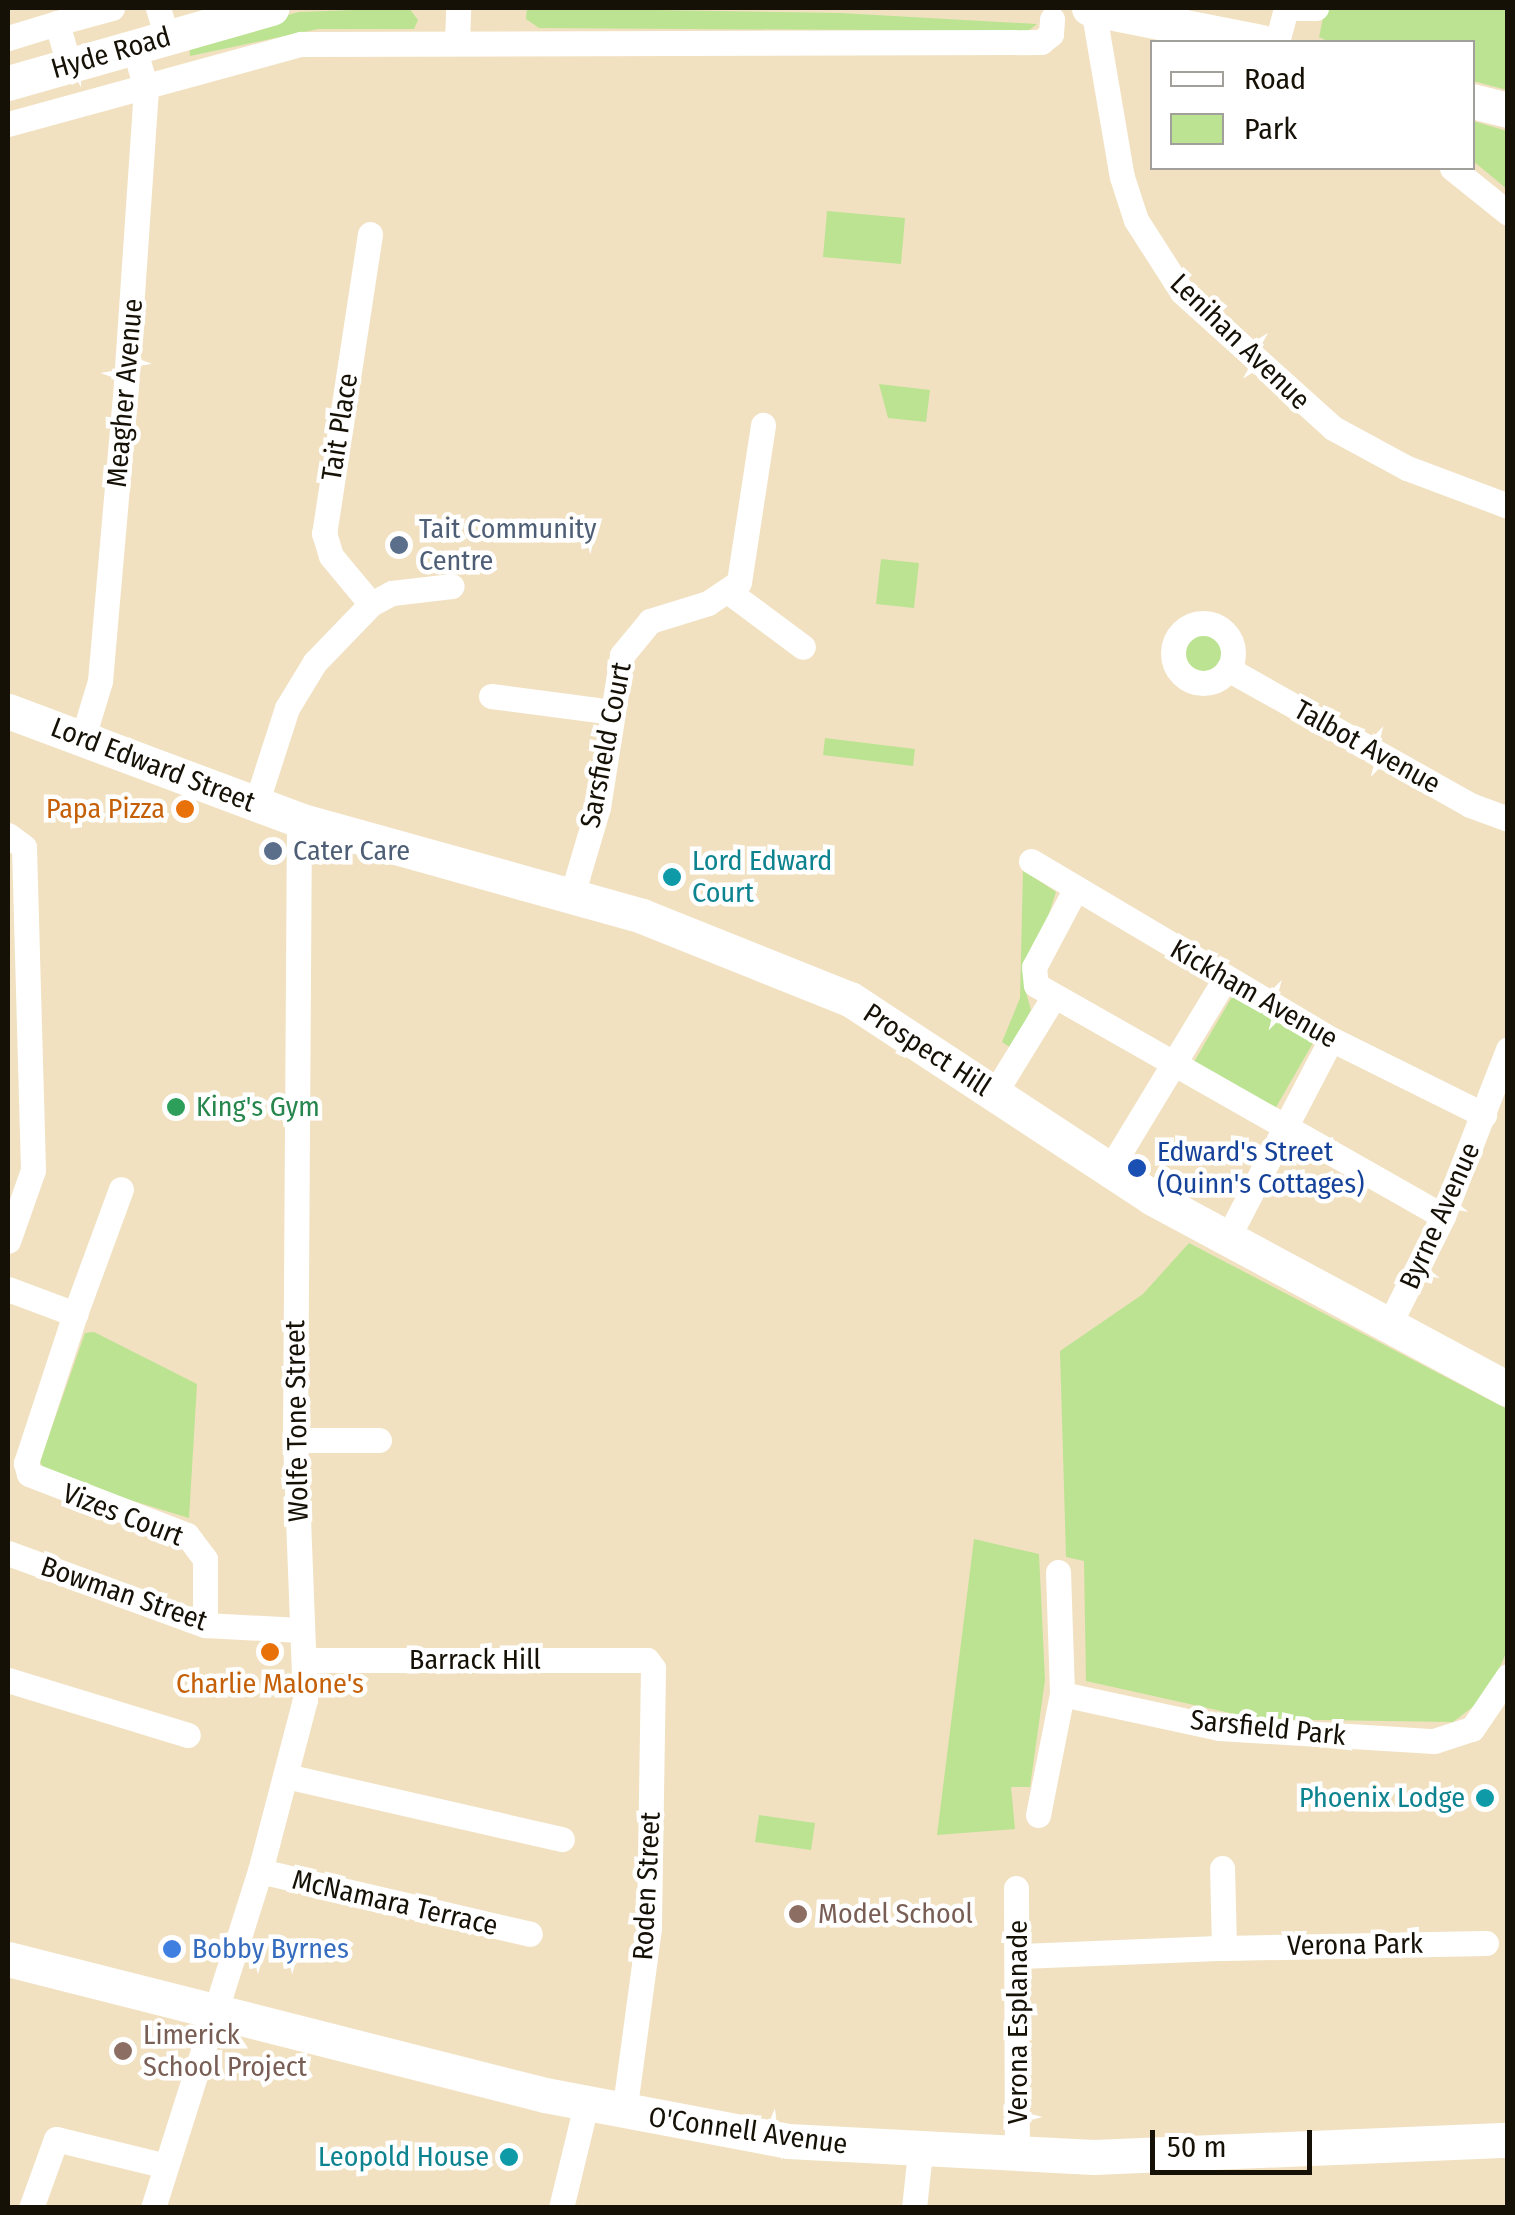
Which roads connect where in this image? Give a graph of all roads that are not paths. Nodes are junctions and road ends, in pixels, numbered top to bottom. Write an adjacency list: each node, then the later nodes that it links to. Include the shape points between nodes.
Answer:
1 (112, 8): 8 (street)
2 (272, 8): 9 (main road, Hyde Road)
3 (458, 8): 13 (street)
4 (1091, 8): 11 (main road); 24 (street, Lenihan Avenue, via 1122,177 1155,257 1182,292 1332,428 1407,468)
5 (1286, 8): 6 (street); 12 (street)
6 (1316, 8)
7 (1052, 19): 13 (street, via 1051,34 1041,42)
8 (57, 23): 10 (street); 14 (street)
9 (153, 31): 14 (main road, Hyde Road); 16 (street, Meagher Avenue)
10 (8, 38)
11 (1251, 40)
12 (1277, 40)
13 (457, 43): 16 (street, via 301,44)
14 (70, 65): 15 (main road, Hyde Road)
15 (8, 83)
16 (146, 88): 19 (street); 33 (street, Meagher Avenue, via 100,681)
17 (1475, 102): 18 (main road)
18 (1508, 110)
19 (8, 124)
20 (1454, 170): 21 (street)
21 (1508, 213)
22 (370, 234): 27 (street, Tait Place, via 324,533 330,556)
23 (763, 425): 26 (street, via 743,571)
24 (1508, 506)
25 (452, 586): 27 (street, via 392,593)
26 (729, 592): 28 (street); 32 (street, Sarsfield Court, via 641,627 622,655)
27 (371, 604): 34 (street, via 316,662 288,708)
28 (803, 647)
29 (1228, 669): 35 (street, Talbot Avenue, via 1483,812)
30 (491, 696): 32 (street)
31 (8, 711): 33 (main road, Lord Edward Street)
32 (612, 712): 40 (street, Sarsfield Court, via 598,806)
33 (83, 737): 34 (main road, Lord Edward Street)
34 (256, 804): 36 (main road, Lord Edward Street)
35 (1508, 819)
36 (299, 820): 40 (main road, Prospect Hill); 59 (street, Wolfe Tone Street)
37 (8, 835): 46 (street, via 24,847)
38 (1031, 861): 39 (street, Kickham Avenue)
39 (1075, 890): 41 (street, Kickham Avenue); 42 (street, via 1034,967 1036,985)
40 (572, 895): 47 (main road, Prospect Hill, via 850,1000)
41 (1226, 979): 43 (street, Kickham Avenue); 45 (street)
42 (1054, 996): 45 (street); 47 (street)
43 (1331, 1039): 48 (street, Kickham Avenue); 49 (street)
44 (1508, 1049): 48 (street, Byrne Avenue)
45 (1176, 1064): 49 (street); 50 (street)
46 (19, 1078): 54 (street, via 34,1170)
47 (994, 1094): 50 (main road, Prospect Hill)
48 (1484, 1114): 52 (street, Byrne Avenue)
49 (1287, 1126): 52 (street); 53 (street)
50 (1108, 1172): 53 (main road, Prospect Hill)
51 (121, 1188): 56 (street, Vizes Court)
52 (1443, 1216): 57 (street, Byrne Avenue)
53 (1227, 1240): 57 (main road, Prospect Hill)
54 (8, 1242)
55 (8, 1289): 56 (street)
56 (75, 1314): 61 (street, Vizes Court)
57 (1389, 1325): 58 (main road, Prospect Hill)
58 (1508, 1389)
59 (295, 1440): 60 (street); 65 (street, Wolfe Tone Street)
60 (379, 1440)
61 (18, 1480): 64 (street, Vizes Court, via 187,1535 205,1560)
62 (8, 1552): 64 (street, Bowman Street)
63 (1058, 1572): 70 (street)
64 (205, 1626): 65 (street, Bowman Street)
65 (301, 1630): 66 (street, Wolfe Tone Street)
66 (304, 1660): 67 (street, Barrack Hill); 72 (street, Wolfe Tone Street, via 305,1700)
67 (647, 1660): 85 (street, Roden Street, via 653,1668 648,1928)
68 (1508, 1676): 70 (street, Sarsfield Park, via 1472,1728 1434,1741 1218,1728)
69 (8, 1680): 71 (street)
70 (1062, 1694): 73 (street)
71 (188, 1735)
72 (286, 1776): 74 (street); 76 (street, Wolfe Tone Street)
73 (1038, 1815)
74 (562, 1839)
75 (1222, 1868): 80 (street)
76 (260, 1871): 78 (street, McNamara Terrace); 83 (street, Wolfe Tone Street)
77 (1016, 1888): 81 (street, Verona Esplanade)
78 (530, 1934)
79 (1486, 1943): 80 (street, Verona Park)
80 (1224, 1948): 81 (street, Verona Park)
81 (1022, 1956): 88 (street, Verona Esplanade)
82 (8, 1958): 83 (main road, O'Connell Avenue)
83 (213, 2008): 84 (main road, O'Connell Avenue); 89 (street, Wolfe Tone Street)
84 (586, 2105): 85 (main road, O'Connell Avenue); 92 (street)
85 (624, 2112): 87 (main road, O'Connell Avenue, via 788,2140)
86 (1508, 2140): 88 (main road, O'Connell Avenue)
87 (920, 2152): 88 (main road, O'Connell Avenue); 93 (street)
88 (1017, 2156)
89 (166, 2166): 90 (street, via 56,2139); 91 (street, Wolfe Tone Street)
90 (31, 2208)
91 (153, 2208)
92 (561, 2208)
93 (914, 2208)

